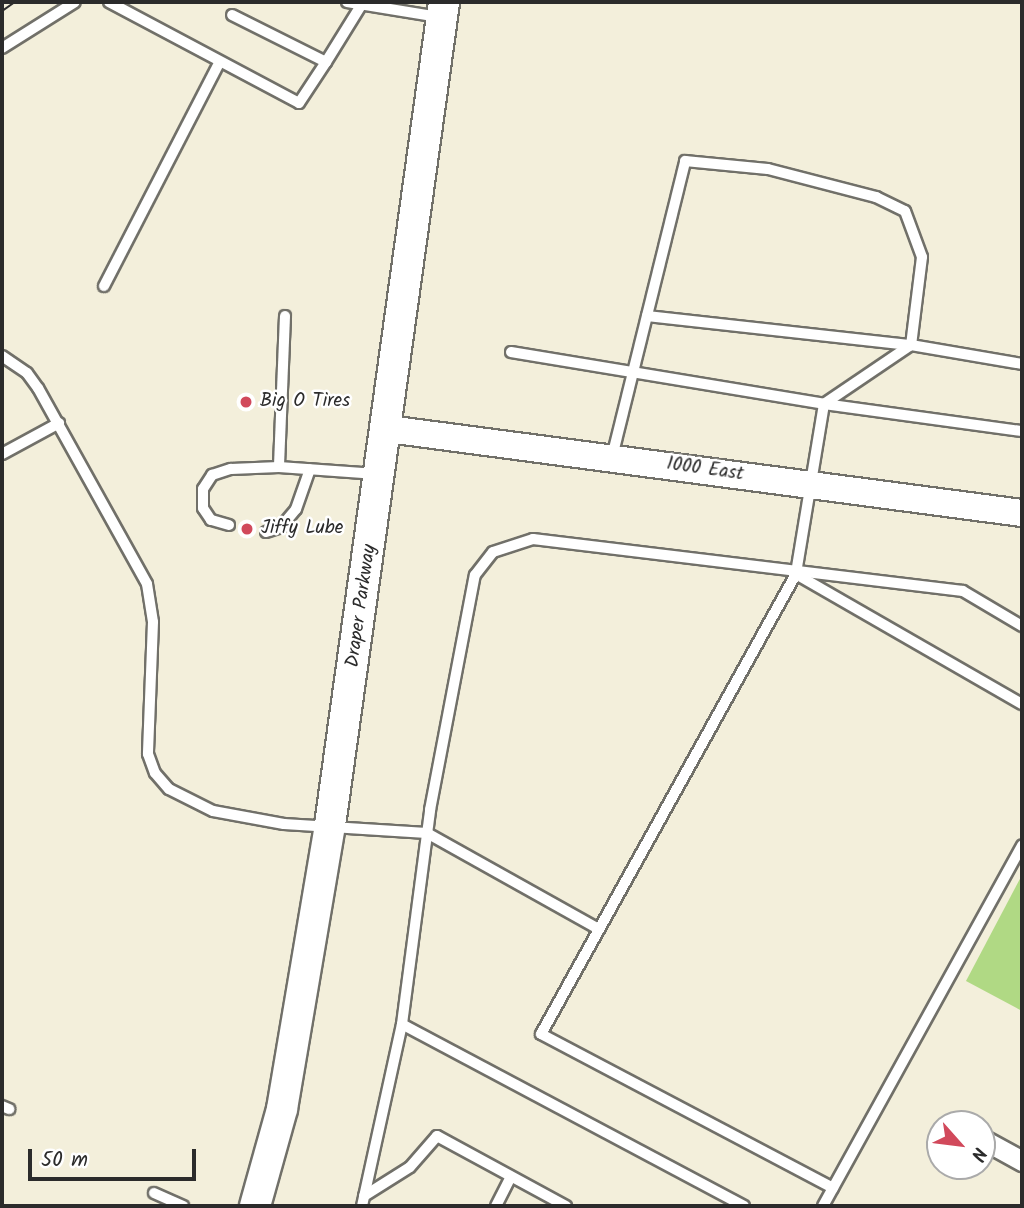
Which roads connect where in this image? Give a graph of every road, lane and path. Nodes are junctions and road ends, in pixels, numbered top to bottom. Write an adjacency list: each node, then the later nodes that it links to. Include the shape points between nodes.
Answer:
1 (75, 2): 7 (lane)
2 (109, 2): 9 (lane)
3 (347, 2): 4 (lane)
4 (362, 4): 5 (lane); 8 (lane)
5 (443, 10): 20 (main road, Draper Parkway)
6 (232, 15): 8 (lane)
7 (2, 48)
8 (326, 62): 9 (lane, via 299,103)
9 (219, 63): 10 (lane)
10 (104, 286)
11 (285, 316): 24 (lane)
12 (647, 316): 13 (lane); 13 (lane, via 685,161 768,169 876,197 905,211 922,257); 17 (lane)
13 (911, 345): 16 (lane); 18 (lane)
14 (511, 352): 17 (lane)
15 (2, 355): 19 (lane, via 27,373)
16 (1022, 365)
17 (632, 374): 18 (lane); 23 (lane)
18 (824, 404): 21 (lane); 27 (lane)
19 (59, 423): 22 (lane); 34 (lane, via 137,560 153,603 146,733 155,773 169,789 213,811 284,824)
20 (388, 429): 23 (street, 1000 East); 26 (main road, Draper Parkway)
21 (1022, 430)
22 (2, 454)
23 (612, 458): 27 (street, 1000 East)
24 (279, 467): 25 (lane); 29 (lane, via 231,469 212,475 203,489 203,508 211,520)
25 (310, 468): 26 (lane); 30 (lane, via 296,509 281,527)
26 (381, 474): 34 (main road, Draper Parkway)
27 (811, 484): 28 (street, 1000 East); 31 (lane)
28 (1022, 513)
29 (229, 525)
30 (266, 532)
31 (796, 574): 32 (lane, via 963,591); 33 (lane); 35 (lane, via 533,539 494,552 475,575); 37 (lane)
32 (1022, 626)
33 (1022, 704)
34 (330, 825): 35 (lane); 46 (main road, Draper Parkway, via 282,1109)
35 (426, 833): 37 (lane); 38 (lane)
36 (1022, 845): 42 (lane)
37 (599, 929): 42 (lane, via 541,1034)
38 (401, 1024): 44 (lane); 49 (lane)
39 (996, 1147): 40 (street)
40 (1022, 1161)
41 (511, 1177): 44 (lane, via 437,1136 410,1167); 47 (lane); 48 (lane)
42 (833, 1188): 50 (lane)
43 (155, 1193): 45 (lane)
44 (363, 1201)
45 (183, 1206)
46 (255, 1206)
47 (496, 1206)
48 (566, 1206)
49 (744, 1206)
50 (823, 1206)

